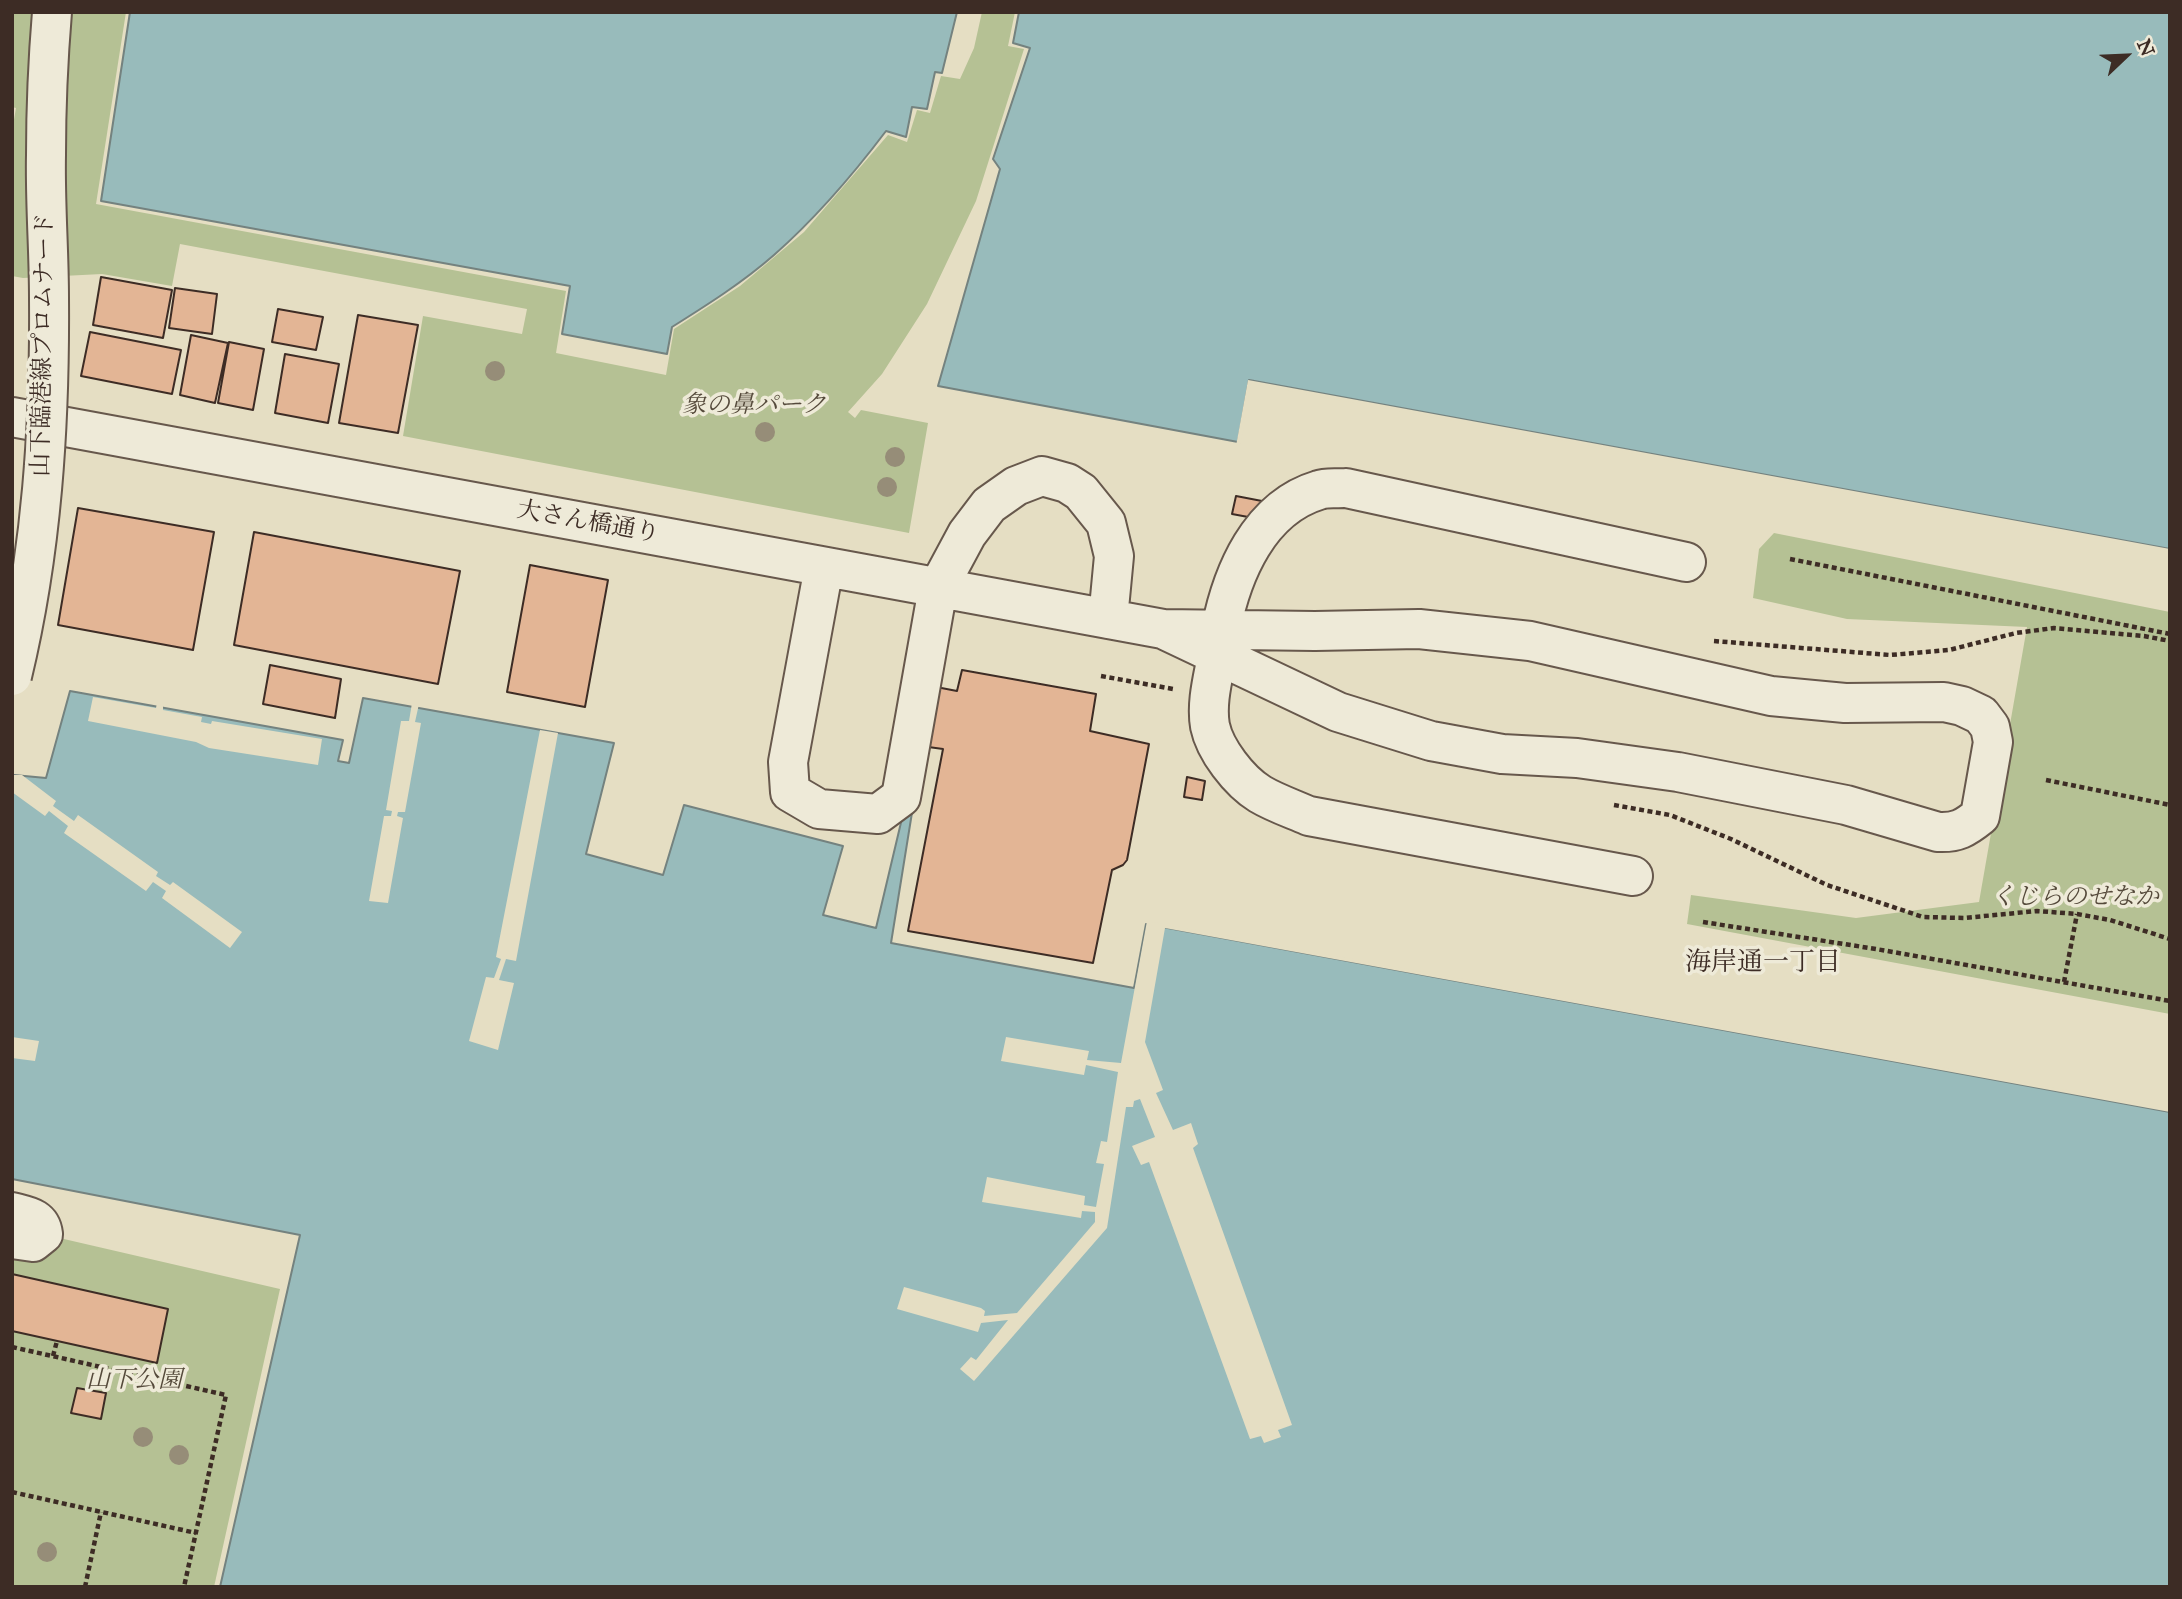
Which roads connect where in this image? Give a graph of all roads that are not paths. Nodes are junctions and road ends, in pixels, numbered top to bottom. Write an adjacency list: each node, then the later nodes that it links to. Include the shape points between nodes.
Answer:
1 (52, 12): 8 (street, 山下臨港線プロムナード, bridge, via 46,157 47,411 38,540)
2 (12, 417): 4 (street, 大さん橋通り)
3 (1686, 562): 7 (street, via 1346,488 1321,489 1299,498 1265,524 1242,562 1226,603)
4 (824, 567): 5 (street, 大さん橋通り); 5 (street, via 788,762 790,792 819,809 878,814 901,797)
5 (938, 588): 6 (street, 大さん橋通り); 6 (street, via 967,534 989,505 1016,486 1042,476 1081,492 1106,523 1114,556)
6 (1108, 619): 7 (street, 大さん橋通り)
7 (1219, 643): 7 (street, 大さん橋通り, via 1315,631 1419,629 1531,642 1771,696 1845,704 1944,702 1962,706 1981,715 1993,742 1980,816 1964,829 1938,832 1846,805 1691,775 1577,758 1502,754 1431,741 1338,712); 9 (street, via 1210,726 1224,758 1261,794 1309,816)
8 (12, 676)
9 (1633, 876)
10 (12, 1212): 11 (street, via 34,1218 43,1230 33,1242)
11 (12, 1239)

